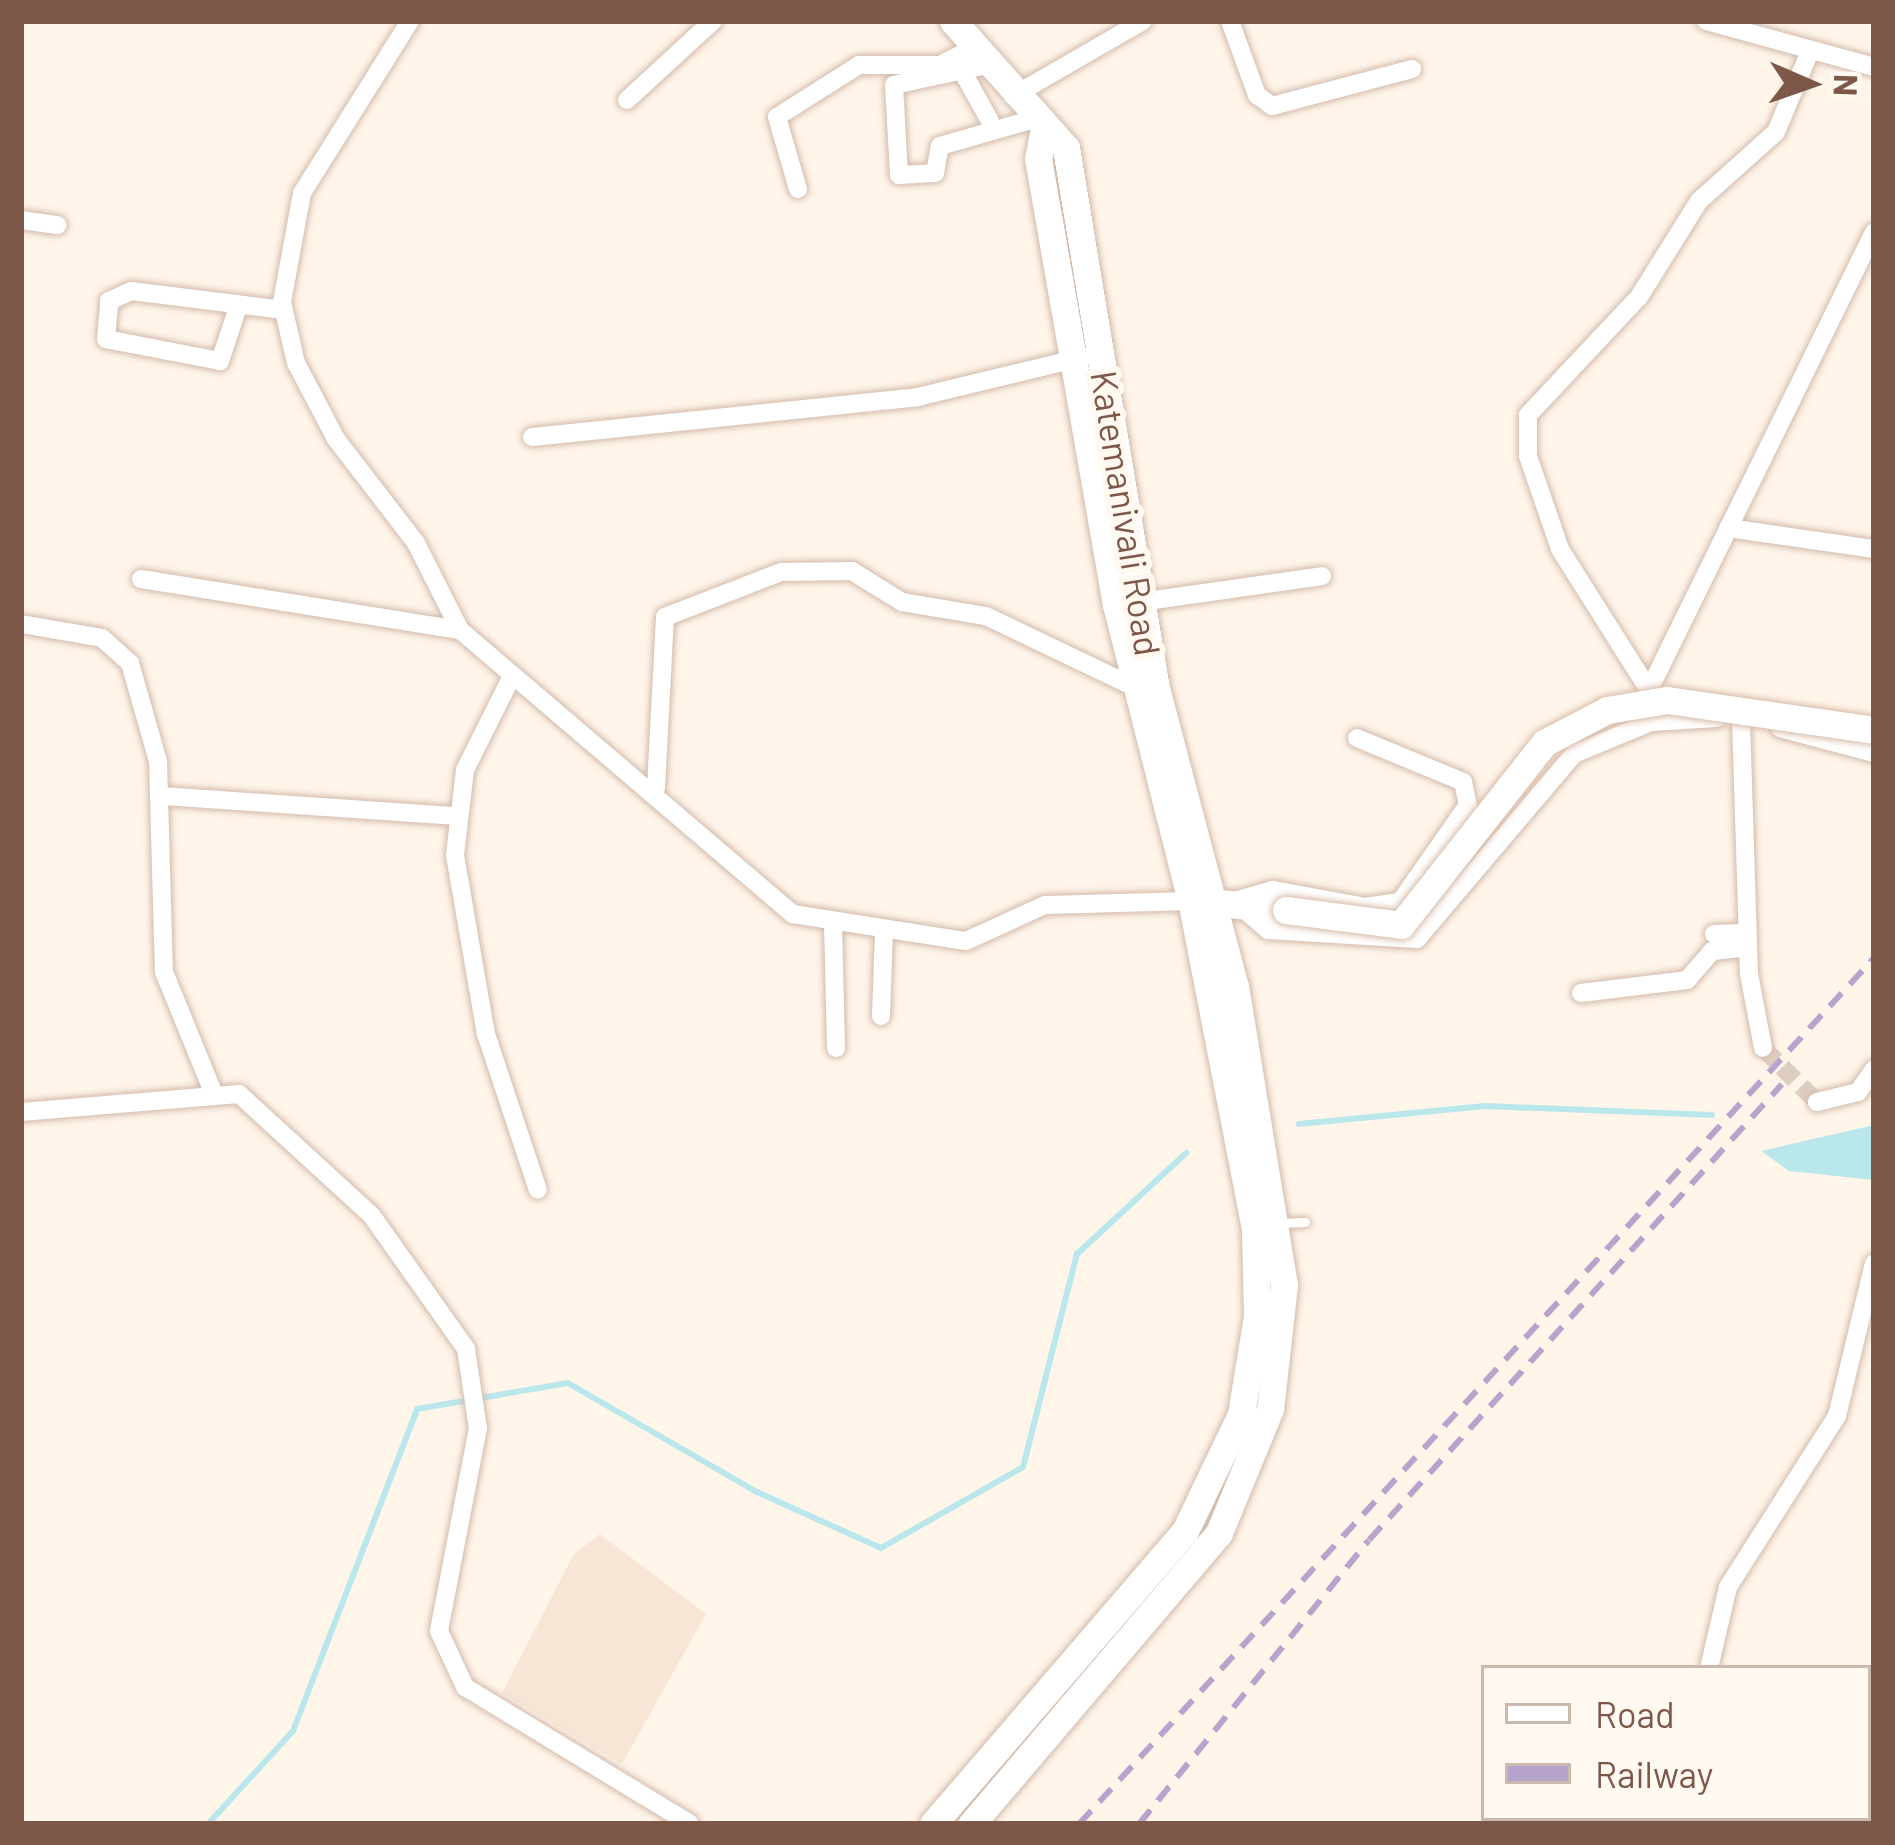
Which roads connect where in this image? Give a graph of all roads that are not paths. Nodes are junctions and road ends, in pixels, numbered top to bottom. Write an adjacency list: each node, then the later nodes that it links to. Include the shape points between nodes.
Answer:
1 (410, 21): 21 (street, via 302,193 284,250)
2 (713, 21): 13 (street)
3 (935, 21): 7 (main road)
4 (1143, 21): 12 (street)
5 (1231, 21): 10 (street, via 1257,95 1272,106)
6 (1706, 21): 8 (street)
7 (967, 45): 11 (street); 11 (street); 12 (main road, Katemanivali Road); 14 (street)
8 (1808, 56): 9 (street); 34 (street, via 1776,133 1699,200 1639,297 1528,415 1528,456 1560,549)
9 (1874, 67)
10 (1412, 69)
11 (922, 73): 15 (street, via 892,88 902,177 935,173 940,146); 16 (street, via 859,65 773,121)
12 (1013, 96): 15 (main road, Katemanivali Road)
13 (627, 100)
14 (990, 121)
15 (1039, 124): 22 (main road, Katemanivali Road, via 1066,148); 23 (main road, Katemanivali Road, via 1038,159)
16 (798, 189)
17 (21, 220): 18 (street)
18 (58, 225)
19 (1874, 232): 25 (street)
20 (237, 310): 20 (street, via 131,291 109,301 106,339 220,361); 21 (street)
21 (284, 310): 31 (street, via 296,363 336,439 416,543)
22 (1102, 352): 23 (street); 29 (main road, Katemanivali Road)
23 (1073, 359): 24 (street, via 917,397); 33 (main road, Katemanivali Road)
24 (532, 437)
25 (1728, 528): 26 (street); 34 (street)
26 (1874, 549)
27 (1322, 576): 29 (street)
28 (142, 579): 31 (street)
29 (1140, 602): 43 (main road, Katemanivali Road)
30 (21, 624): 41 (street, via 116,646 147,708)
31 (460, 630): 32 (street)
32 (512, 676): 40 (street); 42 (street)
33 (1132, 686): 40 (street, via 986,616 902,602 852,571 781,572 664,617); 43 (main road, Katemanivali Road)
34 (1649, 689): 36 (street)
35 (1741, 720): 36 (street); 39 (street); 47 (street)
36 (1651, 722): 43 (street, via 1574,754 1418,939 1268,930)
37 (1874, 730): 43 (main road, bridge, via 1667,700 1607,710 1544,742 1401,925)
38 (1357, 738): 43 (street, via 1468,792 1418,889 1389,908 1284,891)
39 (1874, 753)
40 (656, 788): 44 (street, via 776,906)
41 (162, 796): 42 (street); 53 (street, via 154,884 164,972)
42 (455, 816): 56 (street, via 486,1034)
43 (1214, 902): 45 (street, via 1045,904 966,941); 58 (main road, via 1243,1100 1280,1224 1270,1409 1251,1475)
44 (833, 923): 45 (street); 50 (street)
45 (884, 930): 49 (street)
46 (1714, 934): 47 (street)
47 (1747, 940): 48 (street, via 1712,951 1687,980); 51 (street)
48 (1581, 993)
49 (881, 1016)
50 (836, 1048)
51 (1763, 1048)
52 (1874, 1069): 54 (street, via 1858,1092)
53 (213, 1092): 55 (street); 60 (street, via 239,1094 325,1167 466,1349 478,1428 439,1631 465,1687)
54 (1817, 1102)
55 (21, 1112)
56 (538, 1190)
57 (1874, 1263): 59 (street, via 1837,1416 1728,1587)
58 (1196, 1539): 61 (main road); 62 (main road)
59 (1710, 1665)
60 (690, 1824)
61 (933, 1824)
62 (971, 1824)

